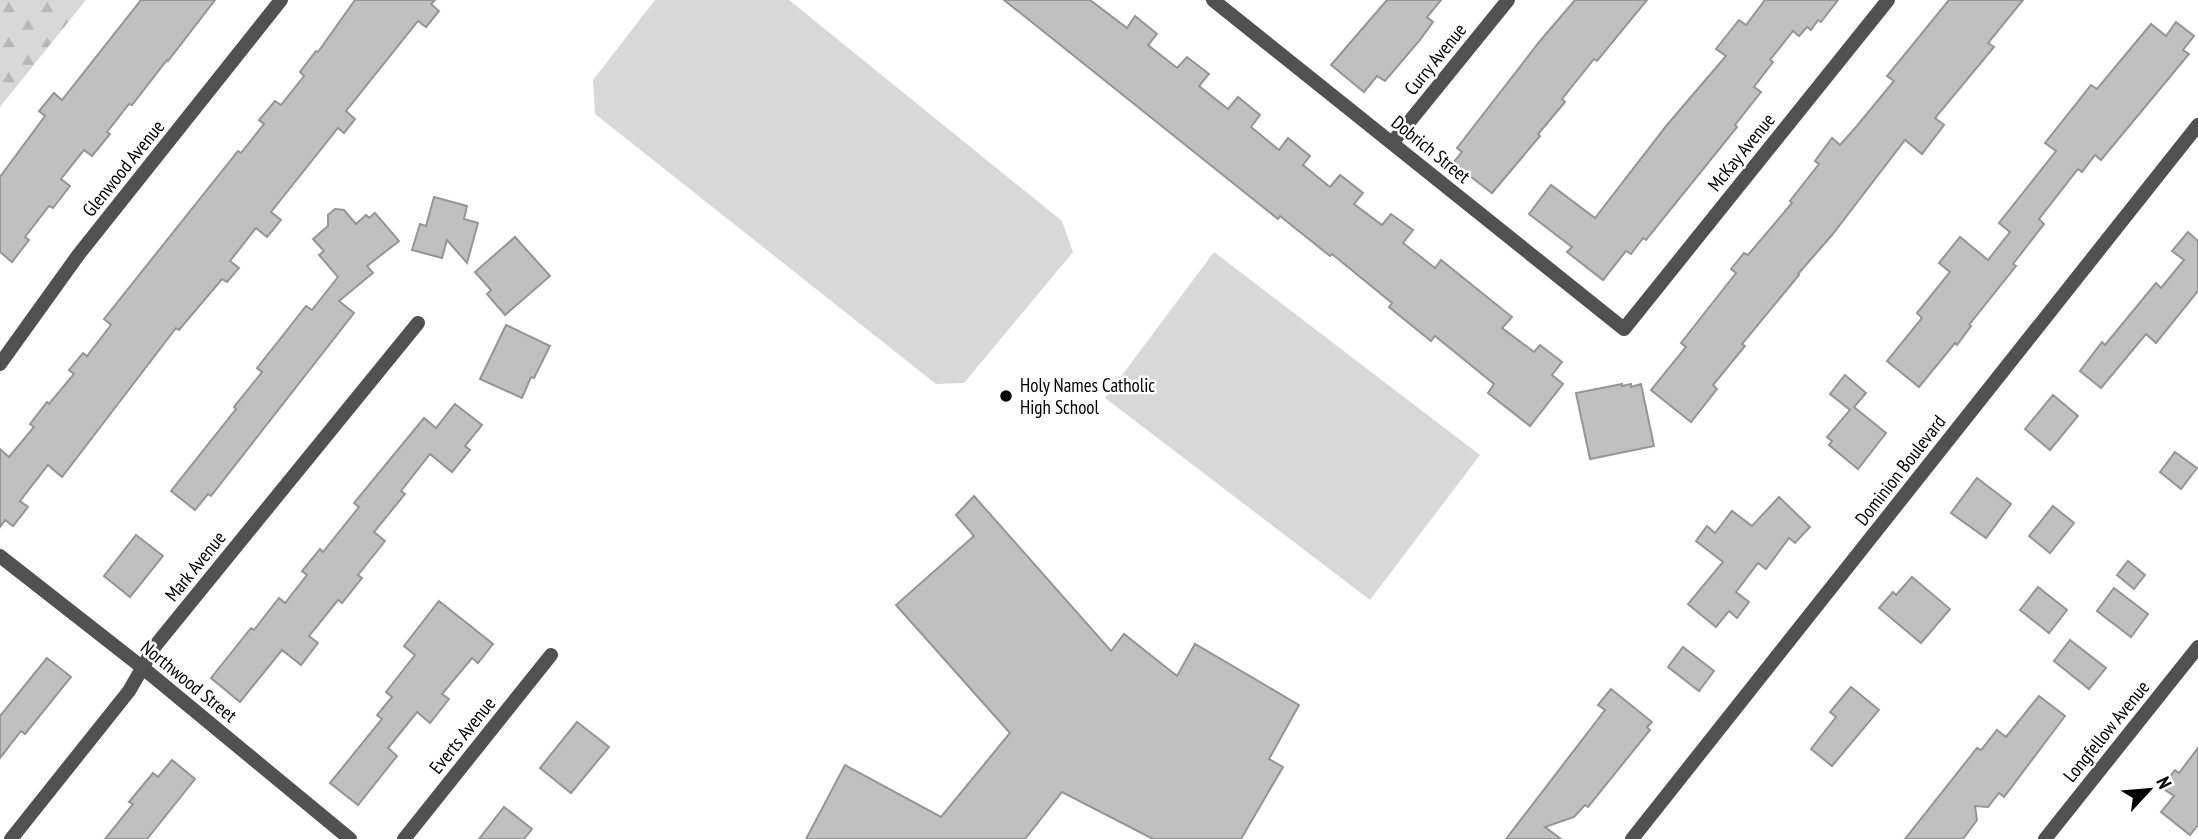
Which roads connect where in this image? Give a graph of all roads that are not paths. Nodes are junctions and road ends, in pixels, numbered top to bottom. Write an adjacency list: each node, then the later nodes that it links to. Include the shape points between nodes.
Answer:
1 (281, 0): 9 (street, Glenwood Avenue, via 79,254)
2 (1213, 0): 6 (street, Dobrich Street)
3 (1508, 0): 6 (street, Curry Avenue)
4 (1888, 0): 8 (street, McKay Avenue)
5 (2198, 125): 17 (street, Dominion Boulevard)
6 (1392, 143): 8 (street, Dobrich Street)
7 (418, 323): 13 (street, Mark Avenue, via 155,646)
8 (1624, 329)
9 (0, 364)
10 (0, 556): 13 (street, Northwood Street)
11 (2198, 647): 18 (street, Longfellow Avenue)
12 (551, 655): 16 (street, Everts Avenue)
13 (143, 668): 14 (street, Mark Avenue); 15 (street, Northwood Street)
14 (11, 839)
15 (350, 839)
16 (404, 839)
17 (1632, 839)
18 (2045, 839)

